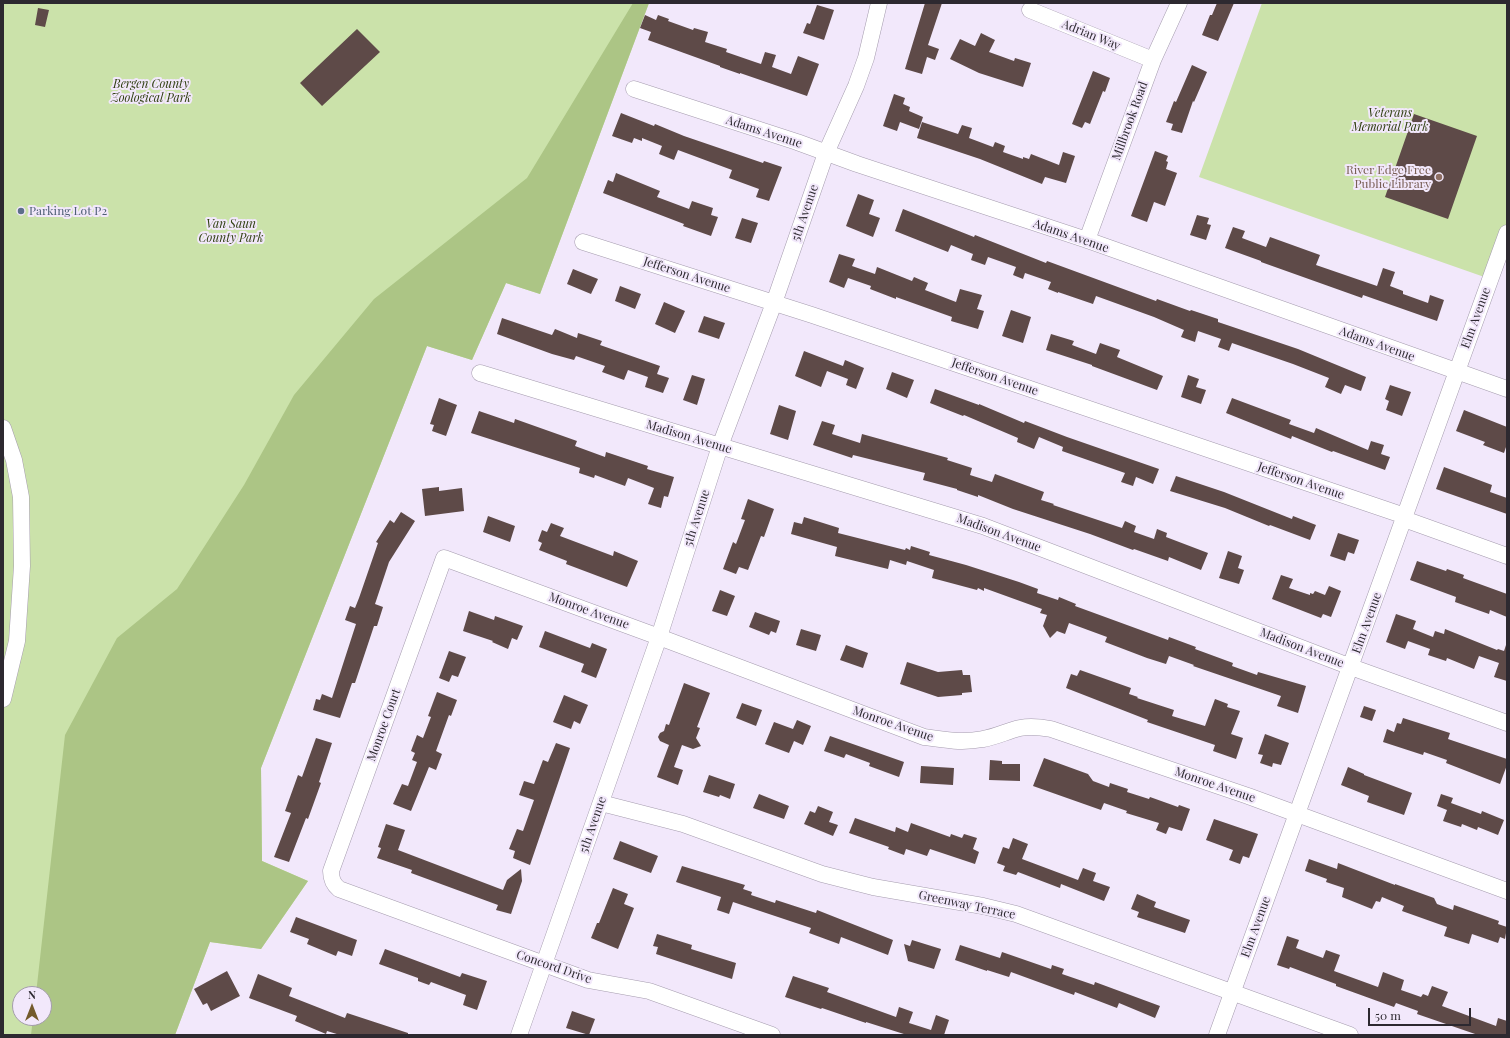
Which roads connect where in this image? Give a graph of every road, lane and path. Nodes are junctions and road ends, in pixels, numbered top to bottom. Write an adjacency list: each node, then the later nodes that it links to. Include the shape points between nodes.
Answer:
1 (879, 3): 6 (street, 5th Avenue, via 866,58)
2 (1179, 3): 4 (street, Millbrook Road)
3 (1030, 10): 4 (street, Adrian Way)
4 (1153, 60): 8 (street, Millbrook Road)
5 (634, 89): 6 (street, Adams Avenue)
6 (826, 153): 8 (street, Adams Avenue); 10 (street, 5th Avenue)
7 (1507, 233): 11 (street, Elm Avenue)
8 (1086, 240): 11 (street, Adams Avenue)
9 (583, 242): 10 (street, Jefferson Avenue)
10 (774, 303): 15 (street, 5th Avenue); 16 (street, Jefferson Avenue)
11 (1457, 372): 13 (street, Adams Avenue); 16 (street, Elm Avenue)
12 (480, 373): 15 (street, Madison Avenue)
13 (1507, 389)
14 (3, 428): 21 (street, via 14,460 21,497 22,566 17,641)
15 (720, 446): 19 (street, 5th Avenue); 20 (street, Madison Avenue, via 983,526)
16 (1404, 518): 17 (street, Jefferson Avenue); 20 (street, Elm Avenue)
17 (1507, 556)
18 (444, 558): 19 (street, Monroe Avenue); 25 (street, Monroe Court, via 330,871 331,879)
19 (659, 636): 23 (street, 5th Avenue); 24 (street, Monroe Avenue, via 924,737 966,741 985,739 1020,728 1051,729)
20 (1351, 667): 22 (street, Madison Avenue); 24 (street, Elm Avenue)
21 (3, 699)
22 (1507, 723)
23 (601, 803): 27 (street, 5th Avenue); 28 (street, Greenway Terrace, via 683,824 822,874 873,887 1016,914)
24 (1297, 814): 26 (street, Monroe Avenue); 28 (street, Elm Avenue)
25 (339, 889): 27 (street, Concord Drive)
26 (1507, 891)
27 (545, 965): 29 (street, 5th Avenue); 30 (street, Concord Drive, via 588,980 649,991)
28 (1232, 992): 31 (street, Elm Avenue); 32 (street, Greenway Terrace)
29 (519, 1035)
30 (772, 1035)
31 (1217, 1035)
32 (1350, 1035)

